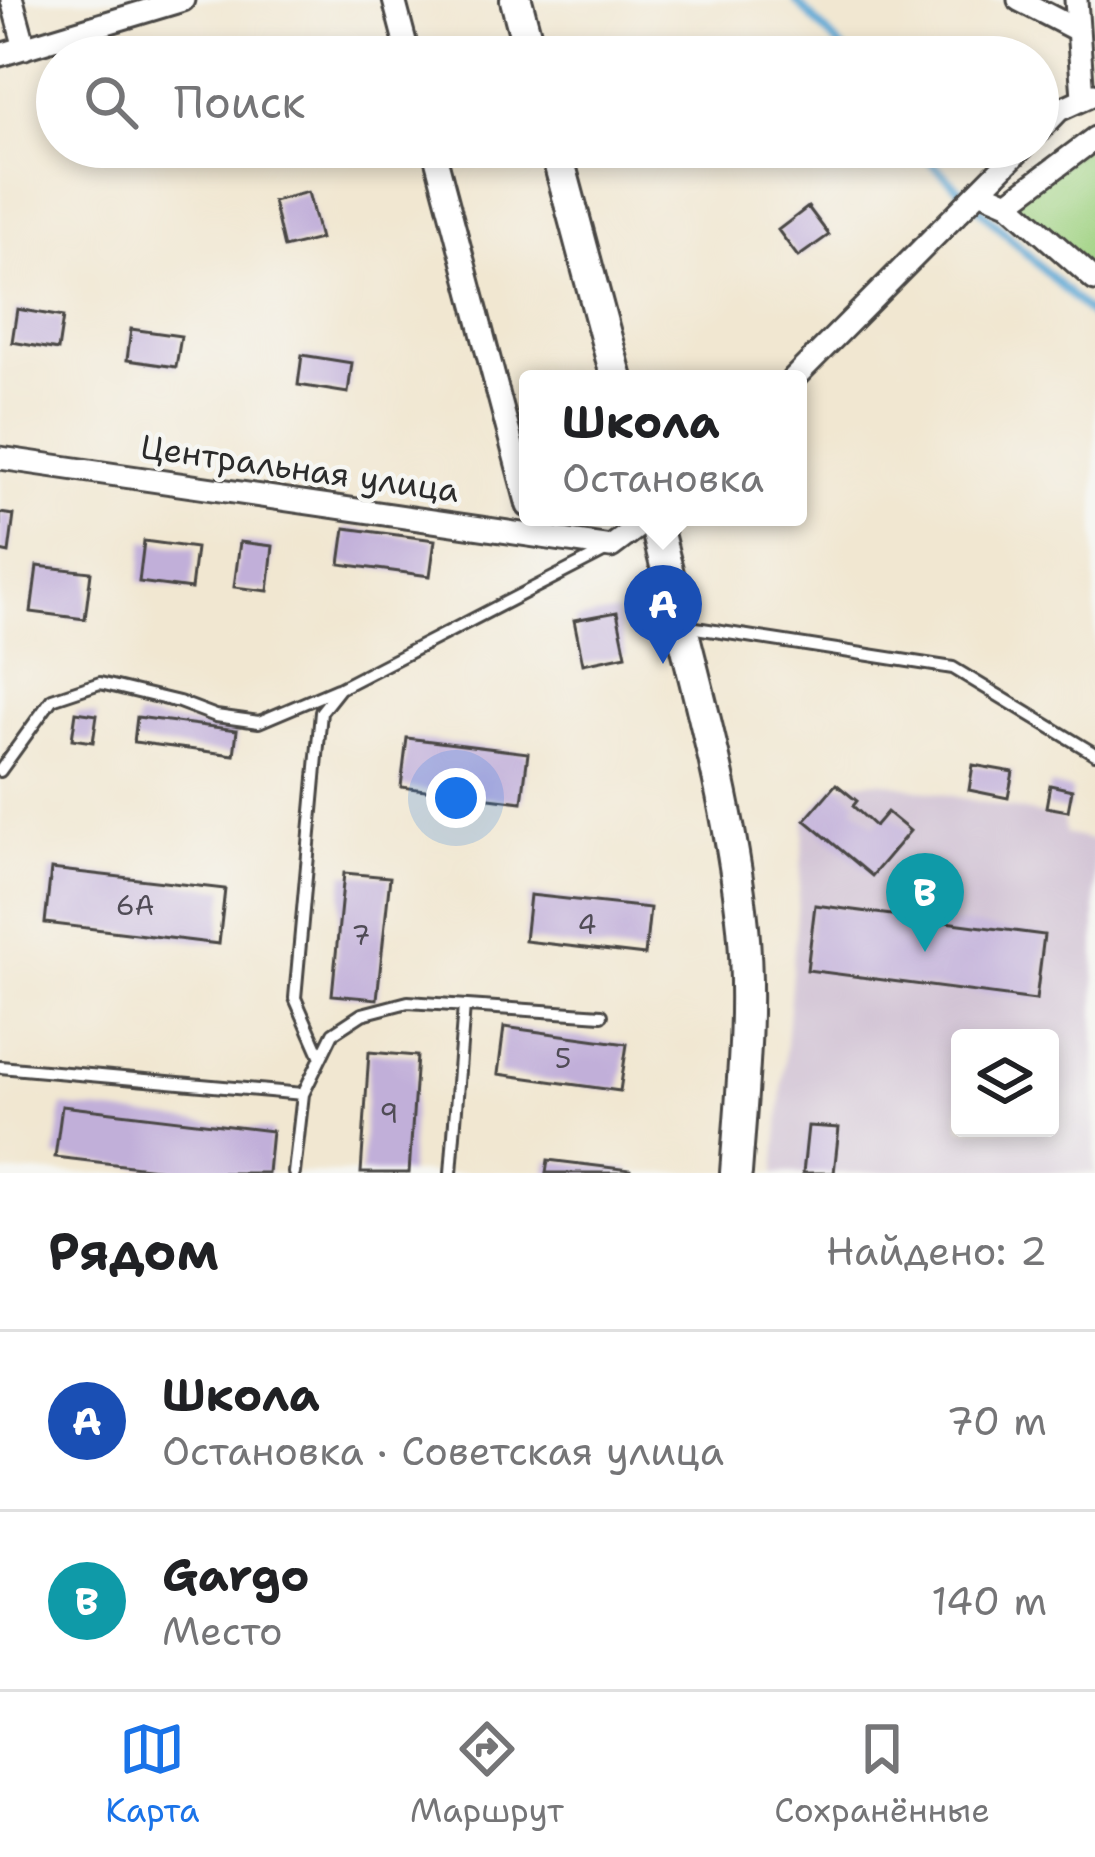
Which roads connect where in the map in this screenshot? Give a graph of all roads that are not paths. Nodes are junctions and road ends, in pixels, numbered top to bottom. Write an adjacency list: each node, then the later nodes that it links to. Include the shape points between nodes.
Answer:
1 (12, 0): 12 (street)
2 (183, 0): 8 (street)
3 (394, 0): 9 (street)
4 (516, 0): 10 (street)
5 (1019, 0): 7 (street)
6 (1076, 0): 7 (street)
7 (1077, 30): 14 (street)
8 (64, 36)
9 (403, 36)
10 (525, 36)
11 (36, 45): 12 (street)
12 (25, 48): 13 (street)
13 (0, 56)
14 (1089, 96): 15 (street)
15 (1059, 110)
16 (1095, 138): 17 (street)
17 (1059, 165)
18 (439, 168): 28 (street)
19 (561, 168): 25 (street)
20 (1003, 168): 22 (street)
21 (1055, 168): 23 (street)
22 (980, 192): 23 (street); 26 (street)
23 (1008, 203): 24 (street)
24 (1095, 280)
25 (615, 370)
26 (802, 370)
27 (0, 458): 29 (street, Центральная улица)
28 (519, 472)
29 (519, 524)
30 (534, 526): 33 (street, Центральная улица)
31 (640, 526): 33 (street)
32 (654, 526): 34 (street)
33 (611, 548): 35 (lane)
34 (680, 625): 36 (lane, via 953,668); 45 (street, via 743,927)
35 (340, 688): 37 (lane, via 259,722 100,683 52,699); 40 (lane, via 321,712 295,998)
36 (1095, 754)
37 (0, 771)
38 (464, 1006): 39 (lane); 40 (lane, via 408,1002 362,1014 333,1033); 44 (lane)
39 (602, 1015)
40 (320, 1054): 42 (lane)
41 (0, 1067): 42 (lane)
42 (303, 1094): 43 (lane)
43 (294, 1173)
44 (451, 1173)
45 (736, 1173)

